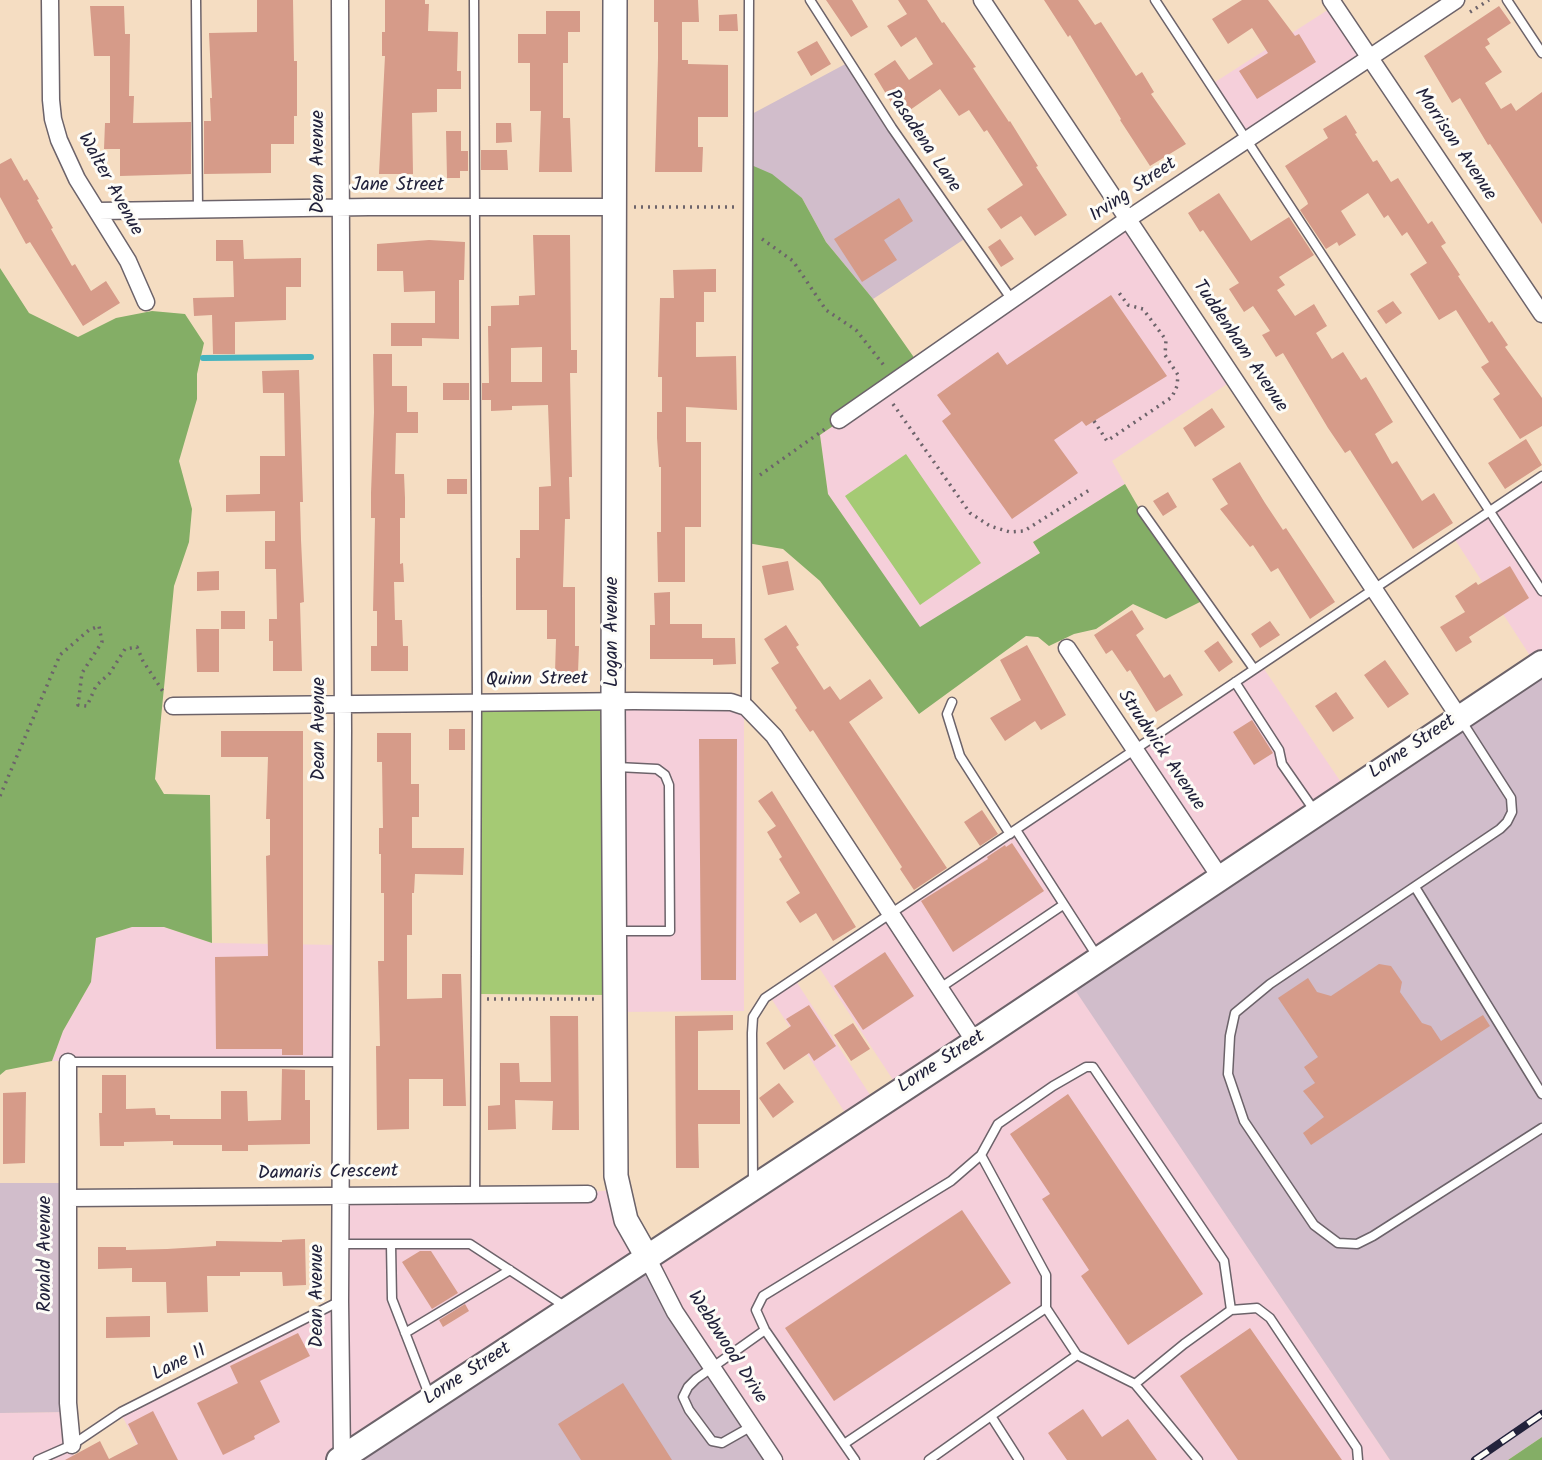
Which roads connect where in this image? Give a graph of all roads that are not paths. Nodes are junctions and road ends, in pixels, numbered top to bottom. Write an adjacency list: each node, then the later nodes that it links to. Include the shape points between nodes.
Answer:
1 (50, 0): 20 (street, Walter Avenue, via 53,119 67,160)
2 (196, 0): 19 (lane)
3 (340, 0): 18 (street, Dean Avenue)
4 (474, 0): 16 (lane)
5 (615, 0): 17 (street, Logan Avenue)
6 (749, 0): 40 (lane)
7 (810, 0): 22 (lane, Pasadena Lane)
8 (982, 0): 21 (street, Tuddenham Avenue)
9 (1155, 0): 15 (lane)
10 (1331, 0): 14 (street, Morrison Avenue)
11 (1456, 0): 14 (street, Irving Street)
12 (1507, 0): 13 (lane)
13 (1542, 53)
14 (1370, 57): 15 (street, Irving Street); 24 (street, Morrison Avenue)
15 (1248, 140): 21 (street, Irving Street); 28 (lane)
16 (474, 207): 17 (street, Jane Street); 18 (street, Jane Street); 37 (lane)
17 (614, 207): 35 (street, Logan Avenue)
18 (341, 208): 19 (street, Jane Street); 38 (street, Dean Avenue)
19 (198, 210): 20 (street, Jane Street)
20 (98, 211): 23 (street, Walter Avenue)
21 (1128, 219): 22 (street, Irving Street); 29 (street, Tuddenham Avenue)
22 (1012, 300): 25 (street, Irving Street)
23 (146, 302)
24 (1542, 314)
25 (839, 420)
26 (1542, 476): 28 (lane)
27 (1142, 511): 33 (lane)
28 (1489, 511): 29 (lane); 30 (lane)
29 (1374, 588): 33 (lane); 41 (street, Tuddenham Avenue)
30 (1542, 591)
31 (1067, 648): 42 (street, Strudwick Avenue)
32 (1542, 663): 41 (main road, Lorne Street)
33 (1254, 669): 34 (lane)
34 (1235, 682): 42 (lane); 44 (lane)
35 (613, 701): 37 (street, Quinn Street); 40 (street, Quinn Street, via 731,702); 43 (street, Logan Avenue)
36 (951, 702): 45 (lane, via 947,714 960,756)
37 (477, 703): 38 (street, Quinn Street); 60 (lane)
38 (342, 705): 39 (street, Quinn Street); 55 (street, Dean Avenue)
39 (173, 706)
40 (746, 707): 49 (street, via 774,736)
41 (1459, 717): 44 (main road, Lorne Street); 47 (lane, via 1511,797 1512,812 1500,830)
42 (1133, 751): 45 (lane); 46 (street, Strudwick Avenue)
43 (614, 767): 50 (street, Logan Avenue); 50 (lane, via 657,769 669,785 670,918 670,932)
44 (1316, 813): 46 (main road, Lorne Street)
45 (1013, 832): 48 (lane); 49 (lane)
46 (1220, 877): 51 (main road, Lorne Street)
47 (1415, 887): 56 (lane); 57 (lane, via 1270,984 1235,1013 1228,1074 1244,1121 1314,1225 1338,1244 1357,1244)
48 (1063, 905): 51 (lane); 52 (lane)
49 (891, 914): 52 (street); 59 (lane, via 765,998 757,1009 752,1033)
50 (615, 931): 66 (street, Logan Avenue, via 617,1189 626,1220)
51 (1098, 958): 53 (main road, Lorne Street)
52 (940, 988): 53 (street)
53 (975, 1042): 59 (main road, Lorne Street)
54 (68, 1062): 55 (lane); 63 (street, Ronald Avenue)
55 (341, 1062): 62 (street, Dean Avenue)
56 (1542, 1094)
57 (1542, 1128)
58 (981, 1155): 69 (lane, via 1046,1275); 71 (lane, via 998,1124 1053,1086 1093,1067 1224,1261); 72 (lane, via 951,1181 763,1296 756,1310)
59 (754, 1187): 66 (main road, Lorne Street)
60 (475, 1194): 61 (street, Damaris Crescent); 62 (street, Damaris Crescent)
61 (588, 1194)
62 (341, 1195): 63 (street, Damaris Crescent); 64 (street, Dean Avenue)
63 (68, 1198): 81 (street, Ronald Avenue)
64 (340, 1244): 65 (lane); 68 (street, Dean Avenue)
65 (391, 1244): 67 (lane, via 470,1244); 73 (lane, via 392,1299)
66 (648, 1257): 70 (main road, Lorne Street); 75 (street, Webbwood Drive, via 675,1312)
67 (510, 1270): 70 (lane); 73 (lane)
68 (340, 1301): 81 (lane, Lane 11, via 121,1412); 82 (street, Dean Avenue)
69 (1046, 1308): 74 (lane); 80 (lane)
70 (569, 1309): 77 (main road, Lorne Street)
71 (1231, 1310): 76 (lane); 89 (lane, via 1257,1308 1270,1318 1357,1448)
72 (765, 1330): 75 (lane); 80 (lane)
73 (405, 1333): 77 (lane)
74 (1077, 1355): 76 (lane); 78 (lane)
75 (712, 1367): 79 (street, Webbwood Drive); 79 (lane, via 688,1387 684,1397 689,1410 712,1441 722,1443)
76 (1135, 1384): 88 (lane)
77 (431, 1399): 82 (main road, Lorne Street)
78 (991, 1416): 86 (lane); 87 (lane)
79 (752, 1426): 84 (street, Webbwood Drive)
80 (844, 1444): 85 (lane)
81 (72, 1445): 83 (lane, Lane 11)
82 (340, 1459)
83 (38, 1460)
84 (774, 1460)
85 (855, 1460)
86 (929, 1460)
87 (1019, 1460)
88 (1198, 1460)
89 (1358, 1460)

